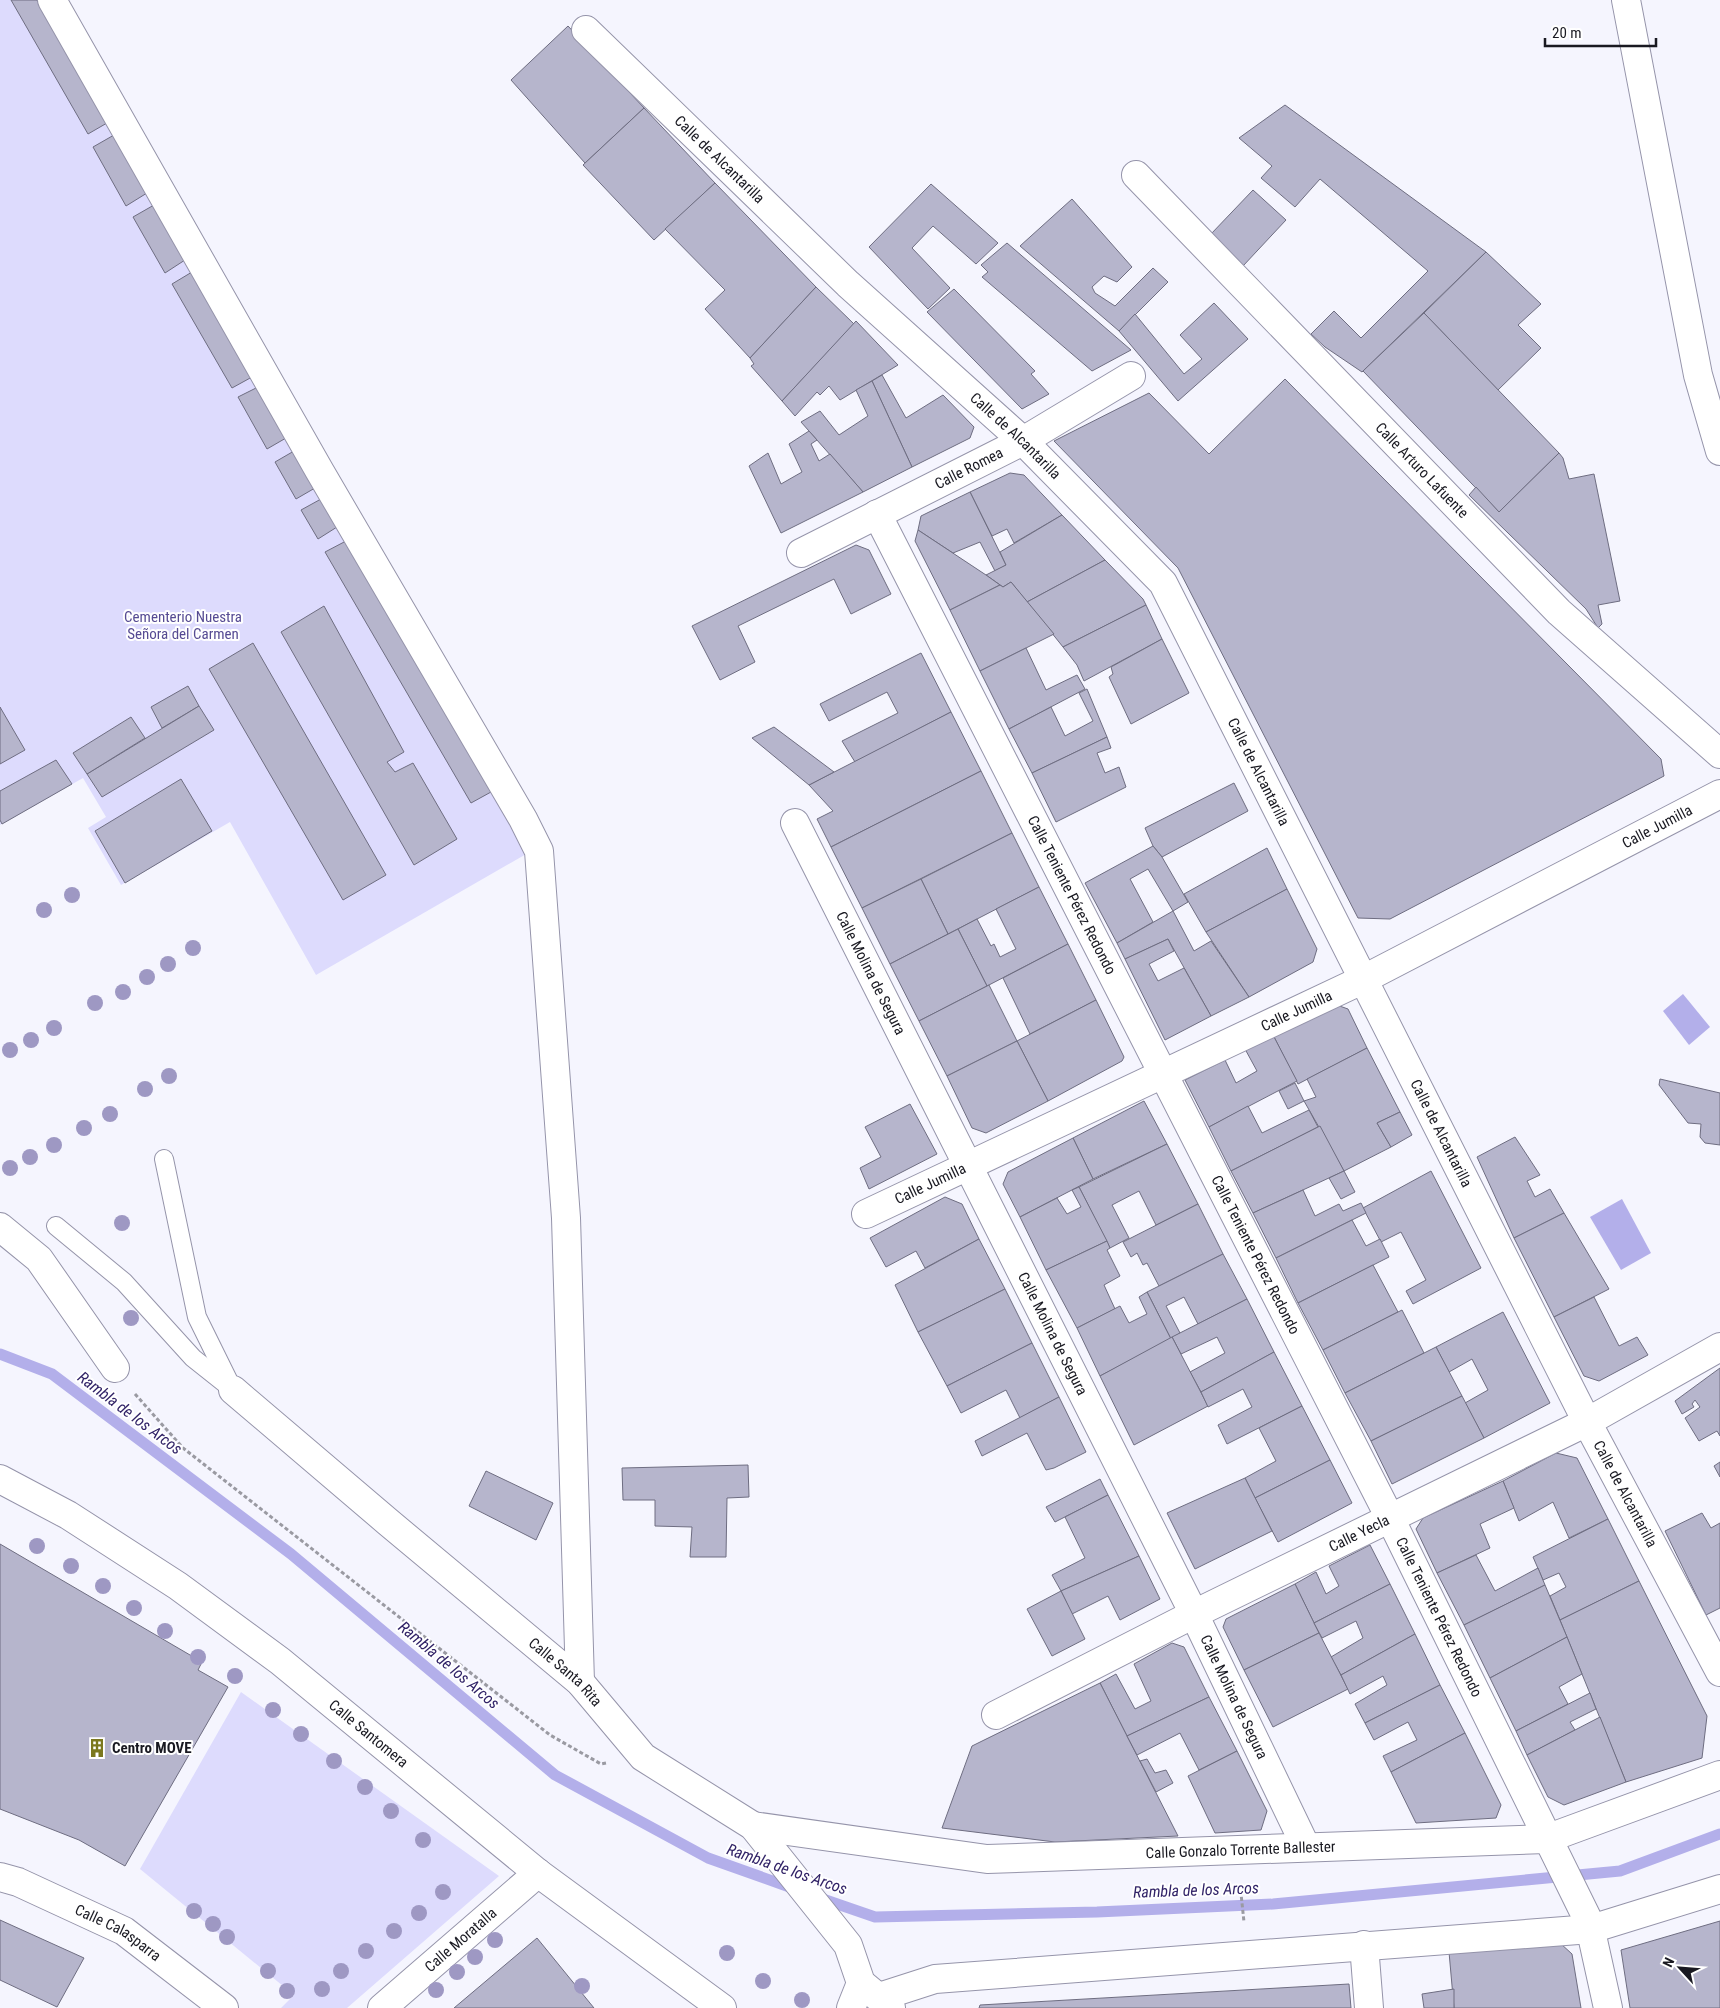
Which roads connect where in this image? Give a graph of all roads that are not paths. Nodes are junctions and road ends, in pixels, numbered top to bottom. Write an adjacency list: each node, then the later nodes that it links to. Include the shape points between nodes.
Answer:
1 (52, 0): 28 (street, via 539,850 566,1218)
2 (1626, 0): 7 (street, via 1698,375)
3 (586, 30): 6 (street, Calle de Alcantarilla, via 848,284)
4 (1136, 175): 10 (street, Calle Arturo Lafuente, via 1559,612)
5 (1131, 376): 6 (street, Calle Romea)
6 (1023, 441): 8 (street, Calle Romea); 13 (street, Calle de Alcantarilla, via 1163,583)
7 (1720, 451)
8 (877, 514): 9 (street, Calle Romea); 14 (street, Calle Teniente Pérez Redondo)
9 (801, 553)
10 (1720, 754)
11 (1720, 794): 13 (street, Calle Jumilla)
12 (795, 823): 16 (street, Calle Molina de Segura)
13 (1362, 980): 14 (street, Calle Jumilla); 23 (street, Calle de Alcantarilla)
14 (1161, 1073): 16 (street, Calle Jumilla); 25 (street, Calle Teniente Pérez Redondo)
15 (164, 1159): 22 (lane, via 197,1317)
16 (969, 1166): 17 (street, Calle Jumilla); 26 (street, Calle Molina de Segura)
17 (866, 1214)
18 (0, 1226): 21 (street, via 38,1259)
19 (56, 1226): 22 (lane, via 124,1282 193,1358)
20 (1720, 1347): 23 (street, Calle Yecla)
21 (115, 1368)
22 (233, 1390): 28 (street, Calle Santa Rita)
23 (1586, 1422): 25 (street, Calle Yecla); 27 (street, Calle de Alcantarilla)
24 (0, 1479): 34 (street, Calle Santomera, via 68,1515 194,1598 280,1661)
25 (1390, 1518): 26 (street, Calle Yecla); 32 (street, Calle Teniente Pérez Redondo)
26 (1194, 1614): 29 (street, Calle Yecla); 33 (street, Calle Molina de Segura)
27 (1720, 1672)
28 (580, 1682): 31 (street, Calle Santa Rita, via 644,1757)
29 (996, 1715)
30 (1720, 1775): 32 (street, Calle Gonzalo Torrente Ballester)
31 (753, 1826): 33 (street, Calle Gonzalo Torrente Ballester, via 988,1859); 39 (street, Calle Santa Rita, via 848,1944)
32 (1547, 1841): 33 (street, Calle Gonzalo Torrente Ballester); 37 (street, Calle Teniente Pérez Redondo)
33 (1306, 1847)
34 (538, 1873): 41 (street, Calle Moratalla); 42 (street, Calle Santomera)
35 (0, 1877): 40 (street, Calle Calasparra, via 18,1882 124,1931)
36 (1720, 1889): 37 (street)
37 (1590, 1926): 38 (street); 45 (street, Calle Teniente Pérez Redondo)
38 (1364, 1945): 39 (street, via 935,1979); 44 (street)
39 (877, 1996): 43 (street)
40 (224, 2008)
41 (382, 2008)
42 (722, 2008)
43 (851, 2008)
44 (1369, 2008)
45 (1608, 2008)

